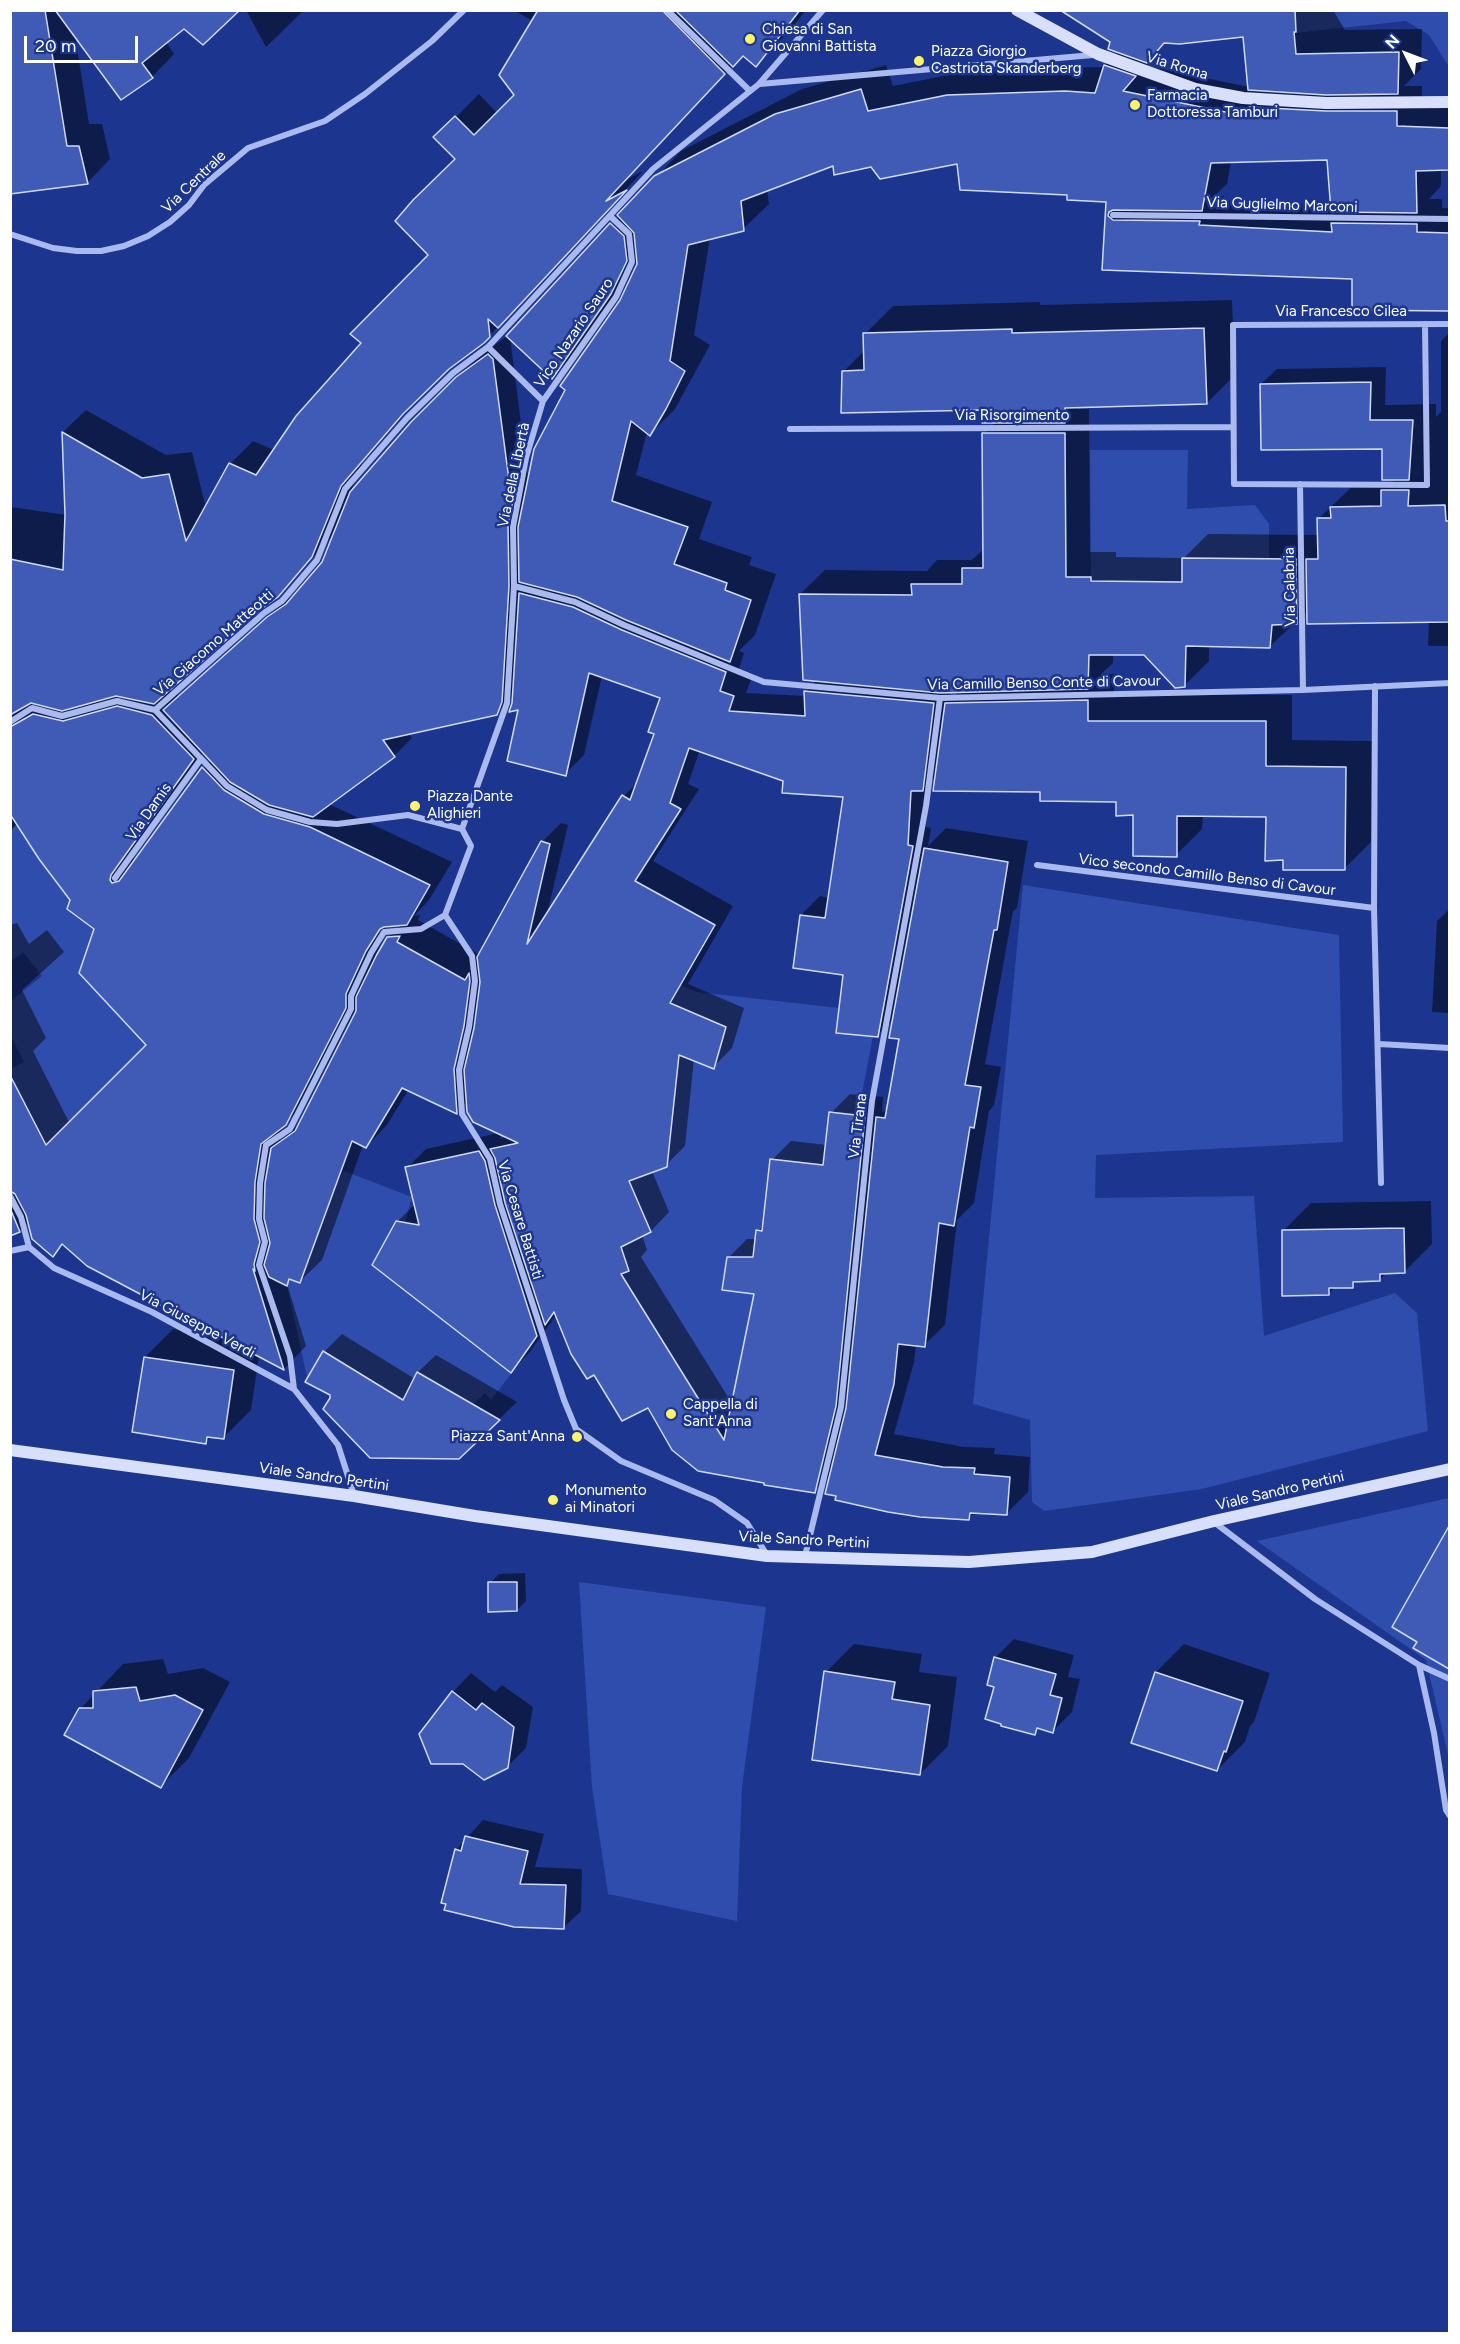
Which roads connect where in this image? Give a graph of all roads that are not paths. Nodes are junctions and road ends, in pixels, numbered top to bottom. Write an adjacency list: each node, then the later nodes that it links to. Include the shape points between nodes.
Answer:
1 (464, 10): 12 (street, Via Centrale, via 416,54 325,121 248,148 204,184 170,222 148,236 124,246 77,251)
2 (667, 10): 7 (street)
3 (822, 10): 6 (street, Via Giacomo Matteotti)
4 (1017, 10): 5 (street, Via Roma)
5 (1098, 54): 6 (street); 8 (street, Via Roma, via 1195,89 1243,98 1326,103)
6 (759, 84): 7 (street, Via Giacomo Matteotti)
7 (750, 91): 10 (street, Via Giacomo Matteotti, via 653,169)
8 (1449, 102)
9 (1113, 214): 11 (street, Via Guglielmo Marconi)
10 (610, 216): 15 (street, Via Giacomo Matteotti); 16 (street, Vico Nazario Sauro, via 629,234 632,262 616,297)
11 (1449, 219)
12 (10, 234)
13 (1425, 324): 14 (street, Via Francesco Cilea); 17 (street, Via Francesco Cilea, via 1233,325); 19 (street, via 1427,485)
14 (1449, 324)
15 (489, 347): 16 (street); 25 (street, Via Giacomo Matteotti, via 453,373 415,410 345,489 317,560 282,601 264,612)
16 (543, 401): 20 (street, Via della Libertà, via 526,458 513,527)
17 (1233, 427): 18 (street, Via Risorgimento); 19 (street, via 1234,484)
18 (790, 429)
19 (1300, 484): 23 (street, Via Calabria)
20 (513, 586): 24 (street, Via Camillo Benso Conte di Cavour, via 575,602 764,682); 28 (street, Via della Libertà, via 507,703)
21 (1449, 683): 22 (street, Via Camillo Benso Conte di Cavour)
22 (1375, 686): 23 (street, Via Camillo Benso Conte di Cavour); 31 (street)
23 (1303, 690): 24 (street, Via Camillo Benso Conte di Cavour)
24 (940, 698): 45 (street, Via Tirana, via 926,806 872,1101 841,1407)
25 (155, 710): 26 (street, via 117,701 62,716 32,708); 27 (street)
26 (10, 722)
27 (201, 759): 28 (street, via 227,786 267,810 310,822 337,825 408,815); 30 (street, Via Damis)
28 (462, 829): 32 (street, via 471,846)
29 (1037, 865): 31 (street, Vico secondo Camillo Benso di Cavour)
30 (115, 878)
31 (1374, 908): 33 (street)
32 (445, 915): 39 (street, via 421,929 384,932 351,996 351,1009 290,1129 266,1145 260,1183 260,1219 265,1242 260,1265 290,1356); 44 (street, Via Cesare Battisti, via 472,956 475,981 459,1070 462,1114 490,1159 500,1204 576,1429 621,1461 714,1500 747,1523)
33 (1379, 1044): 34 (street); 35 (street)
34 (1449, 1048)
35 (1381, 1183)
36 (10, 1196): 37 (street)
37 (29, 1246): 38 (street); 39 (street, Via Giuseppe Verdi, via 54,1268 153,1312)
38 (10, 1251)
39 (294, 1389): 42 (street, Via Giuseppe Verdi, via 338,1445)
40 (10, 1450): 42 (street, Viale Sandro Pertini)
41 (1449, 1469): 43 (street, Viale Sandro Pertini)
42 (354, 1496): 44 (street, Viale Sandro Pertini)
43 (1214, 1521): 45 (street, Viale Sandro Pertini, via 1092,1552 969,1562); 46 (street, via 1315,1599)
44 (767, 1556): 45 (street, Viale Sandro Pertini)
45 (805, 1556)
46 (1419, 1665): 47 (street); 48 (street)
47 (1449, 1679)
48 (1449, 1815)

